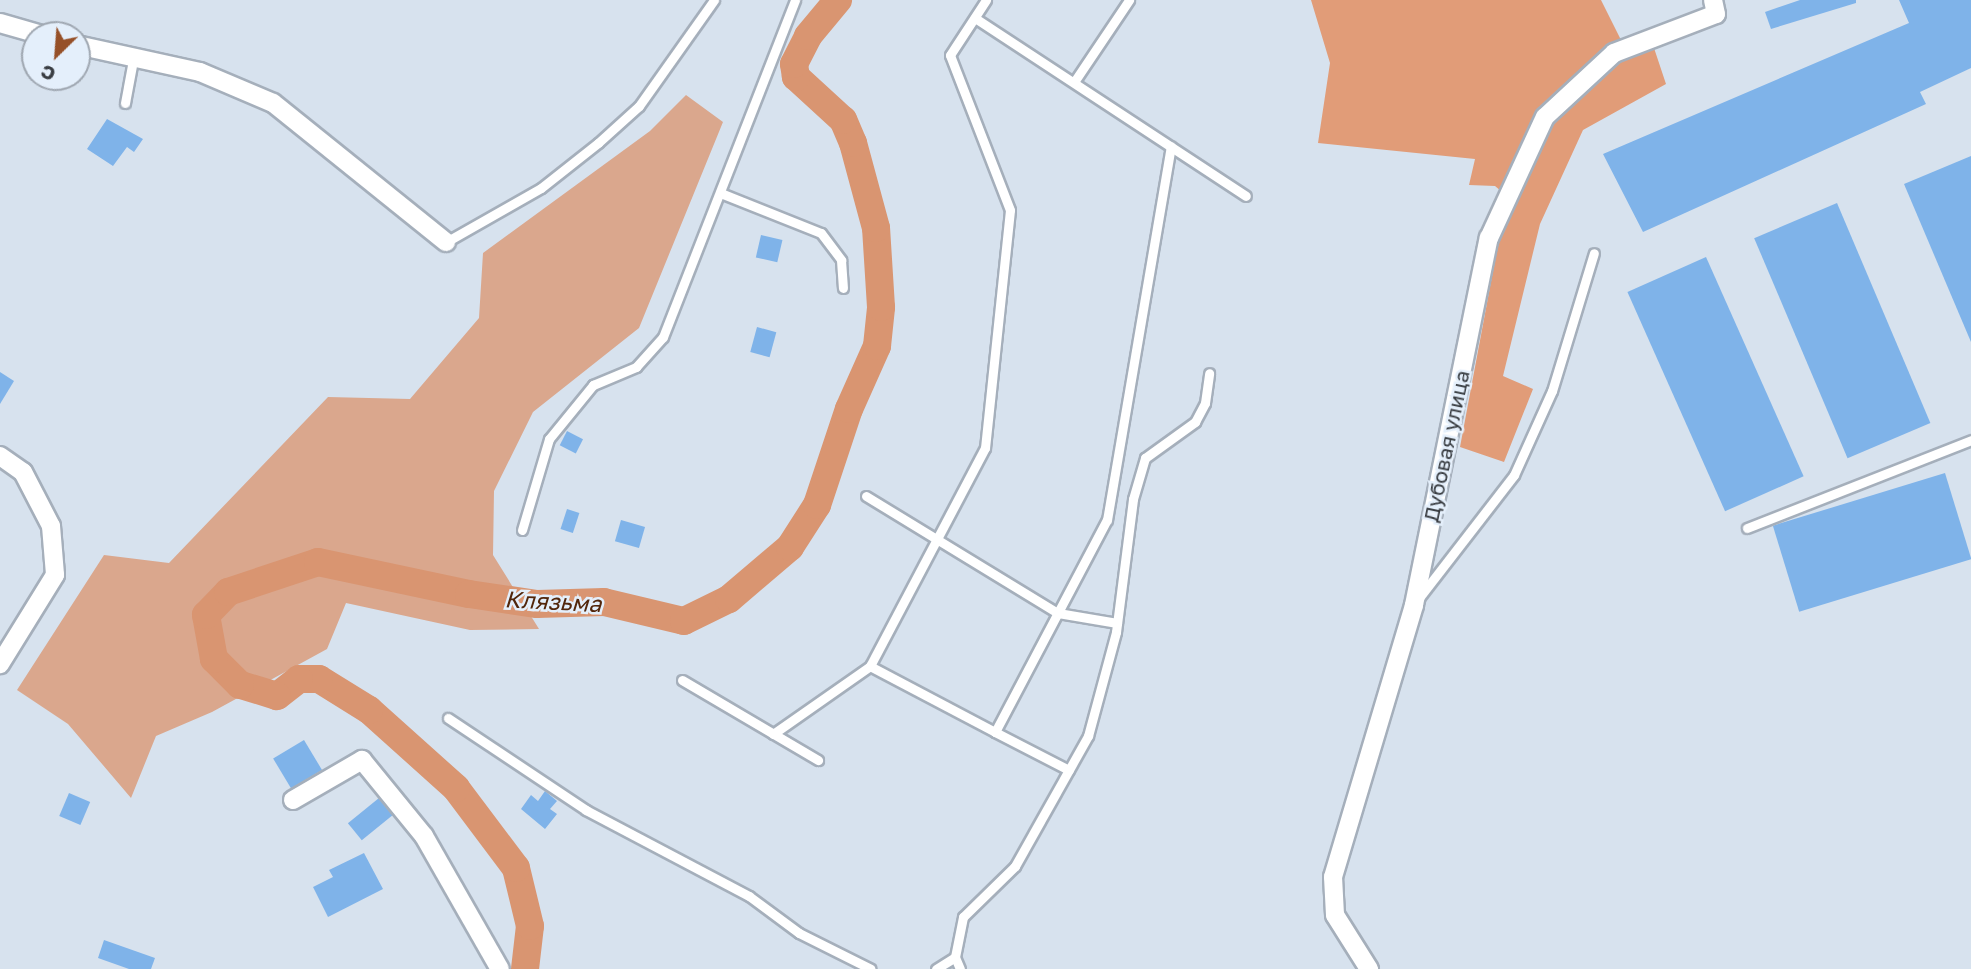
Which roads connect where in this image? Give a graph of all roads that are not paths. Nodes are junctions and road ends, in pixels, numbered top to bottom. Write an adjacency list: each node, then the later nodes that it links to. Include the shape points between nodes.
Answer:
1 (714, 0): 16 (lane, via 639,106 541,188)
2 (795, 0): 14 (lane)
3 (986, 0): 6 (lane)
4 (1129, 0): 11 (lane)
5 (1714, 7): 26 (street, Дубовая улица, via 1614,53 1545,117 1489,238)
6 (975, 18): 11 (lane); 25 (lane, via 950,55 1010,210 985,448)
7 (0, 23): 8 (street)
8 (21, 29)
9 (91, 49): 10 (street)
10 (133, 60): 12 (lane); 16 (street, via 200,72 273,103)
11 (1074, 82): 13 (lane)
12 (125, 103)
13 (1171, 146): 15 (lane); 27 (lane, via 1107,520)
14 (723, 194): 18 (lane, via 821,233 841,260); 24 (lane, via 663,337 636,368 593,385 549,439)
15 (1246, 196)
16 (446, 242)
17 (1594, 253): 26 (lane, via 1552,391 1514,475)
18 (843, 288)
19 (1209, 373): 28 (lane, via 1205,403 1195,422 1145,458 1133,499)
20 (1971, 440): 23 (lane)
21 (0, 456): 29 (street, via 23,472 51,526 55,575)
22 (866, 496): 25 (lane)
23 (1747, 527)
24 (522, 530)
25 (935, 542): 27 (lane); 30 (lane)
26 (1414, 605): 43 (street, Дубовая улица, via 1353,824 1333,877 1335,915)
27 (1058, 613): 28 (lane); 33 (lane)
28 (1117, 623): 36 (lane, via 1088,736)
29 (0, 664)
30 (870, 666): 33 (lane); 34 (lane)
31 (682, 680): 34 (lane)
32 (448, 718): 40 (lane, via 586,810 749,896 799,933)
33 (995, 732): 36 (lane)
34 (773, 734): 35 (lane)
35 (818, 760)
36 (1069, 770): 38 (lane, via 1015,866 962,917)
37 (293, 800): 39 (street, via 362,760 424,836)
38 (955, 957): 41 (lane); 42 (lane)
39 (500, 969)
40 (871, 969)
41 (936, 969)
42 (960, 969)
43 (1369, 969)

